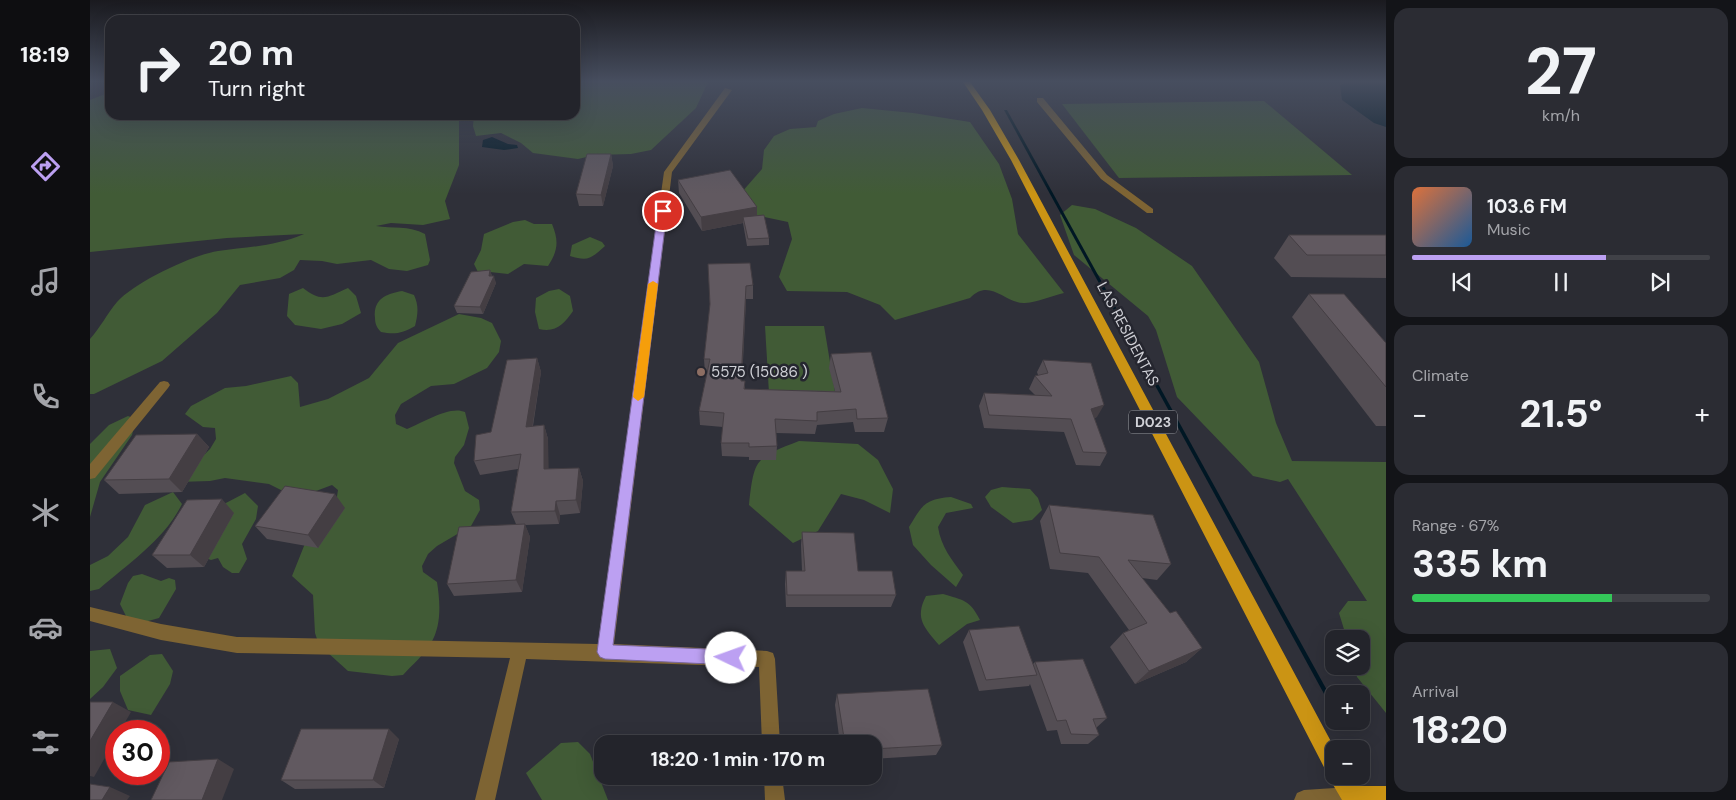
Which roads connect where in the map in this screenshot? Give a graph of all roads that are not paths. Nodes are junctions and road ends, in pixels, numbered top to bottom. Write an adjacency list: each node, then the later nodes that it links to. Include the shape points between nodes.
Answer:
1 (707, 119): 9 (street, via 668,172)
2 (991, 119): 11 (main road, LAS RESIDENTAS / D023)
3 (1056, 119): 4 (street, via 1104,177)
4 (1150, 211)
5 (164, 385): 6 (street)
6 (90, 474)
7 (90, 614): 8 (street, via 162,632 237,645)
8 (520, 650): 9 (street); 16 (street)
9 (605, 652): 10 (street, via 767,659)
10 (771, 735)
11 (1325, 749)
12 (774, 785): 17 (street)
13 (1344, 785): 15 (main road)
14 (1386, 795): 15 (main road)
15 (1351, 798): 18 (street)
16 (485, 800)
17 (775, 800)
18 (1304, 800)

